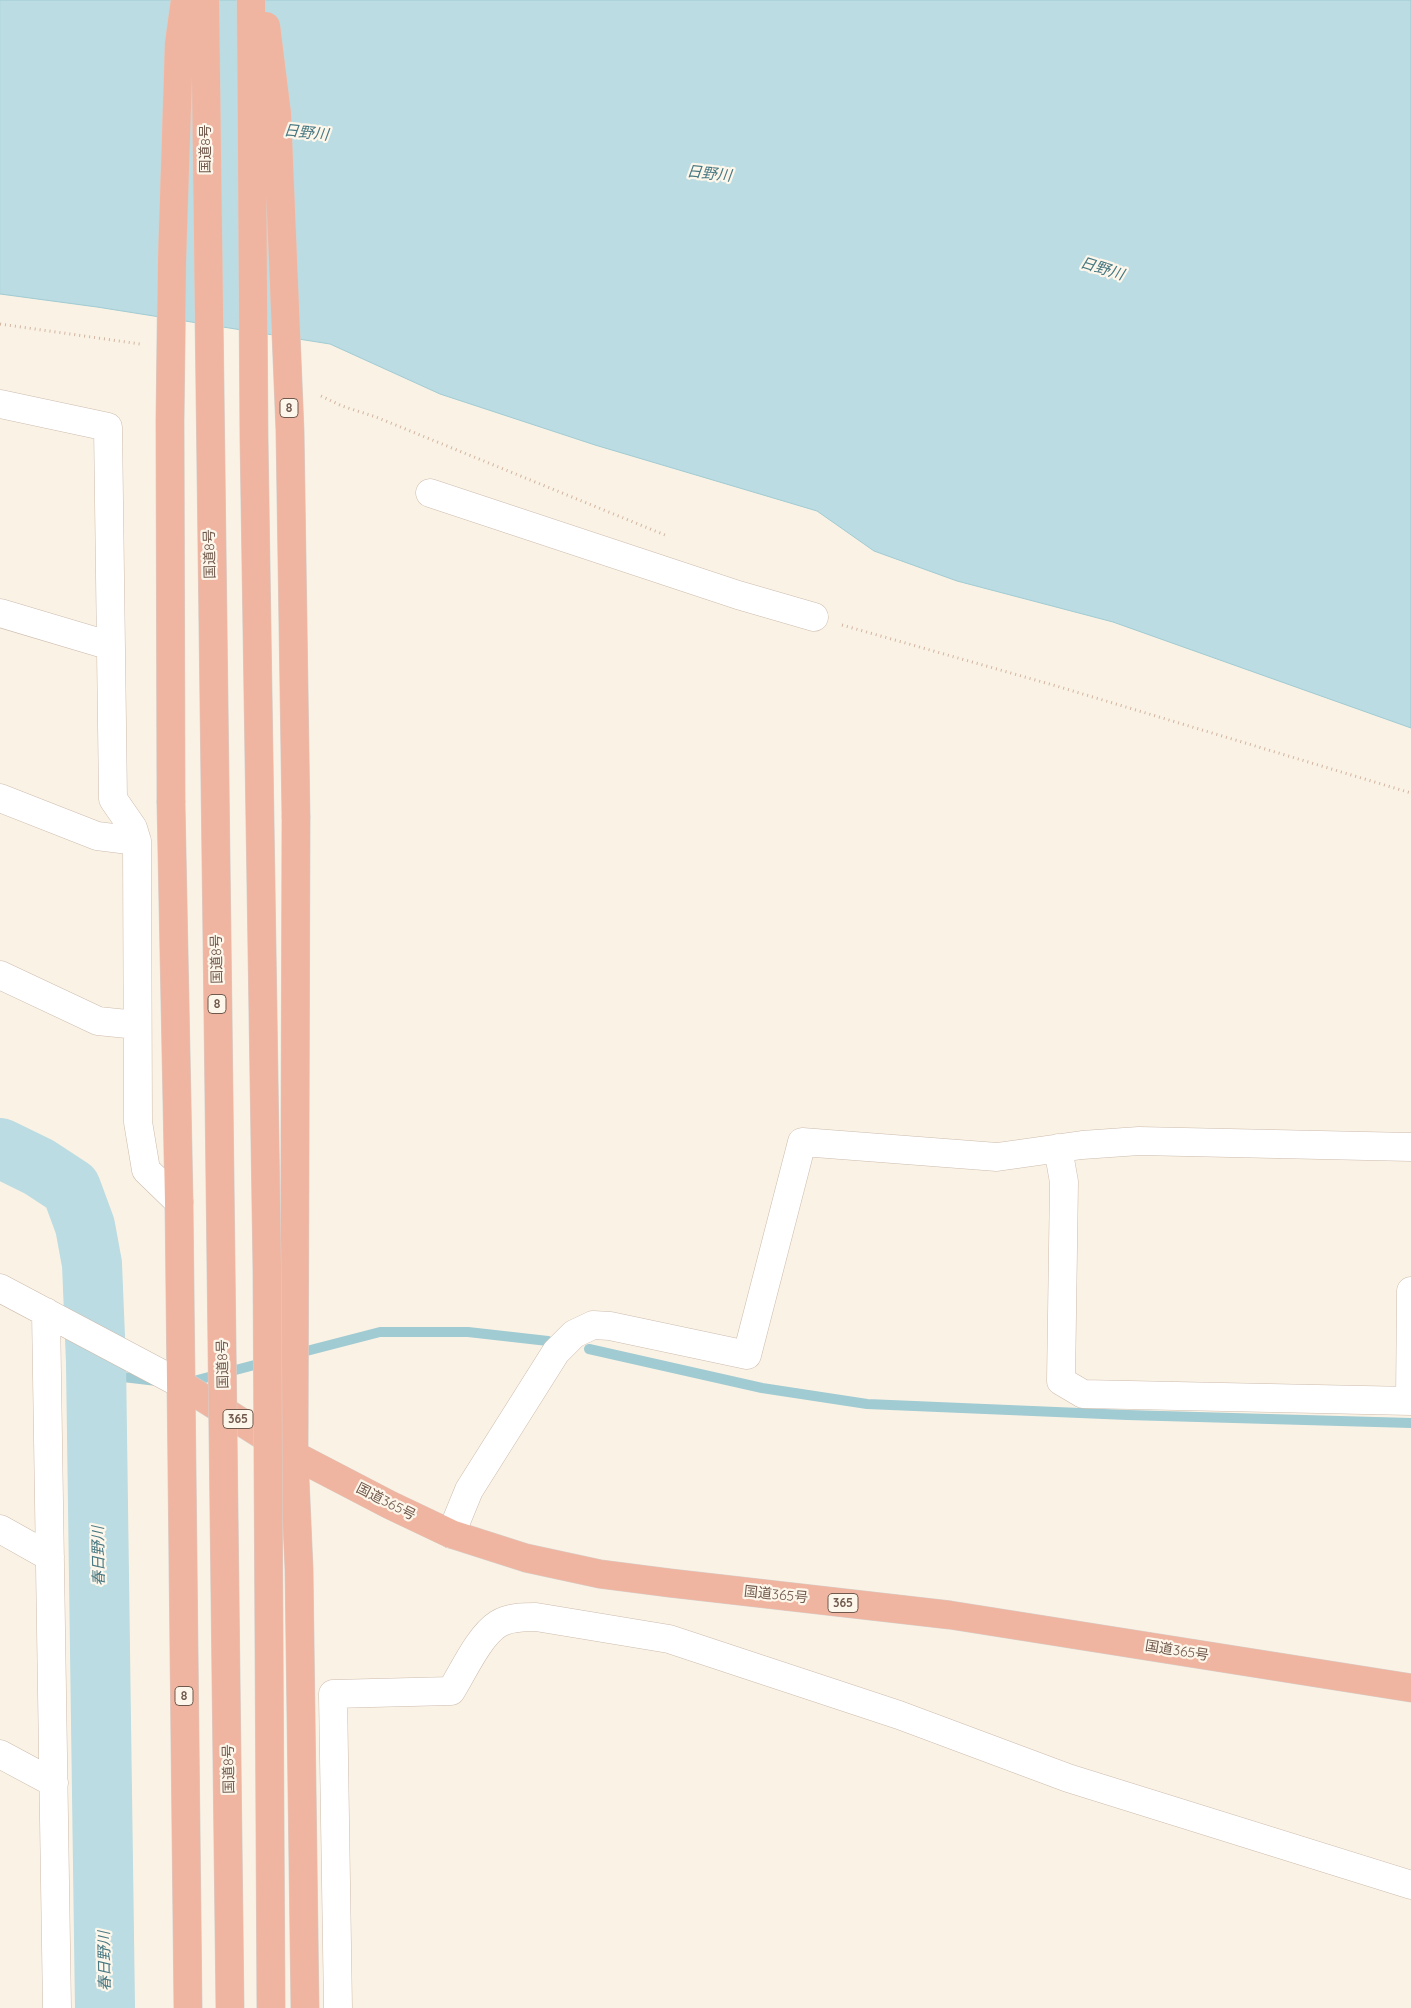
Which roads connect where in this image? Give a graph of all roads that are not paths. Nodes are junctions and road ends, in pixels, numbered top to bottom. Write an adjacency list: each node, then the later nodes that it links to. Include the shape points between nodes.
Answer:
1 (185, 0): 16 (highway, 8, bridge, via 179,44 170,420 171,803)
2 (206, 0): 32 (highway, 国道8号 / 8, bridge, via 208,415)
3 (251, 0): 33 (highway, bridge, via 254,458 267,1279)
4 (262, 0): 22 (highway, 8, bridge, via 277,114 290,422 296,818)
5 (0, 404): 9 (street, via 108,427)
6 (430, 493): 8 (street)
7 (0, 613): 9 (street)
8 (814, 617)
9 (111, 646): 11 (street, via 113,798 133,828)
10 (0, 798): 11 (street, via 97,836)
11 (137, 841): 13 (street)
12 (0, 975): 13 (street, via 98,1021)
13 (138, 1025): 16 (street, via 138,1122 146,1170)
14 (1058, 1148): 15 (street, via 1139,1141); 21 (street, via 1064,1182 1061,1381 1083,1394); 24 (street, via 997,1157 802,1142 746,1355 610,1326 593,1324 574,1334 556,1352 469,1490)
15 (1411, 1148)
16 (179, 1202): 20 (highway, 8)
17 (0, 1288): 19 (street)
18 (1411, 1291): 21 (street)
19 (46, 1312): 20 (street); 25 (street)
20 (181, 1384): 22 (highway, 国道365号 / 365); 31 (highway, 8)
21 (1410, 1401)
22 (294, 1454): 24 (highway, 国道365号 / 365); 34 (highway, 8, via 299,1569)
23 (0, 1529): 25 (street)
24 (451, 1534): 26 (highway, 国道365号 / 365, via 526,1558 600,1574 950,1615)
25 (50, 1557): 28 (street)
26 (1411, 1688)
27 (0, 1754): 28 (street)
28 (54, 1783): 30 (street)
29 (1411, 1885): 35 (street, via 1068,1778 899,1715 669,1639 519,1617 498,1624 484,1638 451,1691 333,1694)
30 (57, 2008)
31 (188, 2008)
32 (230, 2008)
33 (271, 2008)
34 (305, 2008)
35 (338, 2008)

